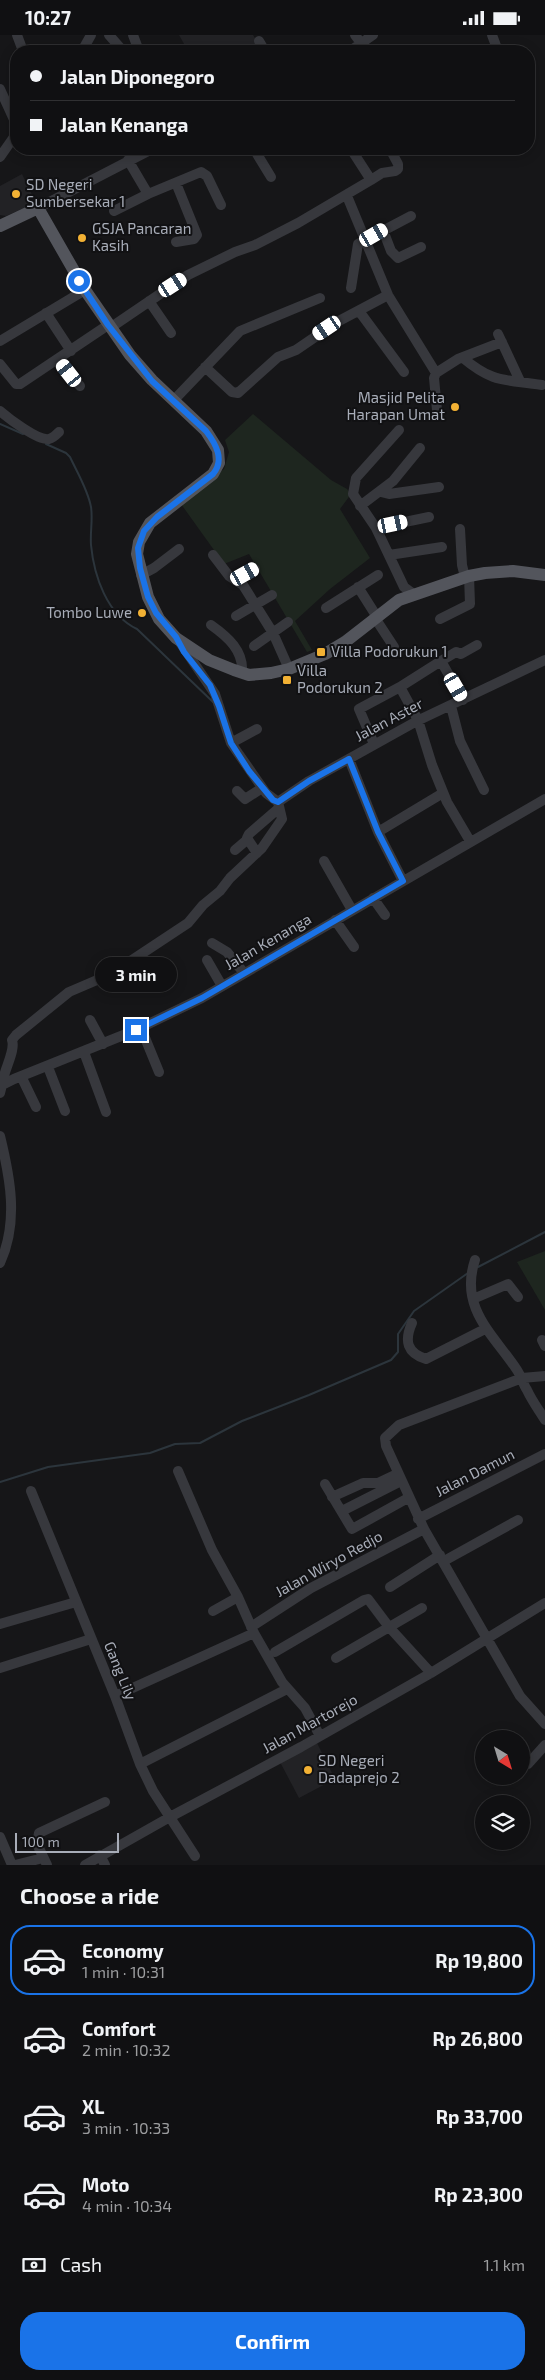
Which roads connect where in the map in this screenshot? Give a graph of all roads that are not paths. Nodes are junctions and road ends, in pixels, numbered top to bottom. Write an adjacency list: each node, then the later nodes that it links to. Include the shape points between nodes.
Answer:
1 (109, 35): 5 (street)
2 (373, 35): 3 (street)
3 (358, 39)
4 (259, 41): 6 (street)
5 (118, 45)
6 (261, 45)
7 (0, 89): 8 (street)
8 (10, 111)
9 (10, 142): 10 (street)
10 (1, 152)
11 (139, 155): 15 (street)
12 (258, 155): 16 (street)
13 (355, 155): 17 (street)
14 (393, 155): 17 (street, via 398,169)
15 (128, 160): 19 (street); 22 (street)
16 (271, 177)
17 (371, 180): 20 (street)
18 (176, 183): 19 (street); 21 (street, via 196,173 204,173); 28 (street, via 197,235 194,239)
19 (148, 194): 23 (street)
20 (347, 196): 27 (street); 34 (street, via 255,245 208,264)
21 (221, 205)
22 (38, 208): 25 (main road); 31 (main road)
23 (114, 211)
24 (411, 216): 26 (street)
25 (0, 225)
26 (383, 230): 27 (street); 29 (street, via 391,251 398,258)
27 (365, 240): 30 (street, via 356,248); 32 (street)
28 (176, 242)
29 (420, 247)
30 (351, 288)
31 (85, 290): 36 (street); 37 (main road)
32 (388, 295): 35 (street); 46 (street)
33 (320, 299): 44 (street, via 240,331)
34 (149, 301): 37 (street); 38 (street)
35 (359, 311): 44 (street, via 336,321 296,350 273,361 238,393 232,392); 45 (street)
36 (46, 313): 39 (street); 40 (street)
37 (109, 327): 40 (street); 50 (main road, via 152,381)
38 (171, 333)
39 (0, 341)
40 (71, 351): 42 (street)
41 (463, 358): 46 (street); 47 (street, via 488,377); 47 (street, via 500,338)
42 (58, 359): 43 (street, via 16,385); 49 (street)
43 (0, 364)
44 (206, 367): 50 (street)
45 (404, 372)
46 (436, 373): 51 (street)
47 (520, 381): 48 (street)
48 (542, 385)
49 (80, 386)
50 (174, 400): 67 (main road, via 213,439 218,463 207,480 157,517 144,531 138,548)
51 (437, 410)
52 (0, 411): 54 (street, via 44,439)
53 (398, 431): 58 (street, via 356,478 353,494)
54 (59, 432)
55 (420, 448): 57 (street, via 399,475)
56 (438, 487): 57 (street, via 389,494)
57 (381, 491): 58 (street)
58 (360, 506): 60 (street)
59 (428, 517): 60 (street)
60 (376, 528): 65 (street)
61 (460, 529): 70 (street, via 462,565)
62 (442, 547): 65 (street)
63 (179, 549): 67 (street)
64 (213, 555): 71 (street, via 229,576)
65 (389, 555): 73 (street)
66 (255, 569): 71 (street)
67 (141, 575): 83 (main road, via 156,613)
68 (378, 575): 72 (street)
69 (545, 575): 70 (main road, via 513,571)
70 (467, 577): 73 (main road); 79 (street, via 470,604)
71 (236, 579): 75 (street)
72 (358, 587): 76 (street); 78 (street)
73 (410, 591): 78 (main road)
74 (272, 595): 75 (street)
75 (255, 605): 77 (street); 82 (street)
76 (326, 608)
77 (236, 617)
78 (376, 617): 86 (street); 89 (main road, via 325,654)
79 (440, 619)
80 (288, 622): 82 (street)
81 (211, 625): 90 (street, via 235,646 242,661)
82 (272, 633): 85 (street); 89 (street)
83 (176, 637): 90 (main road, via 209,660); 96 (street, via 214,694)
84 (478, 645): 88 (street)
85 (254, 646)
86 (394, 647)
87 (545, 660): 92 (street, Jalan Aster)
88 (441, 661): 91 (street); 92 (street)
89 (288, 669): 90 (main road)
90 (242, 673)
91 (400, 687): 94 (street); 97 (street, via 359,709)
92 (463, 700): 93 (street, Jalan Aster)
93 (451, 705): 94 (street, Jalan Aster); 101 (street, via 460,741)
94 (418, 720): 97 (street, Jalan Aster); 102 (street)
95 (256, 729): 96 (street)
96 (231, 743): 99 (street)
97 (374, 745): 98 (street, Jalan Aster)
98 (349, 759): 104 (street, Jalan Aster, via 309,781); 105 (street)
99 (262, 788): 100 (street, via 245,799); 104 (street)
100 (236, 791)
101 (484, 791)
102 (443, 793): 105 (street); 107 (street)
103 (545, 799): 107 (street, Jalan Kenanga)
104 (279, 805): 106 (street, Jalan Aster); 109 (street, via 281,822)
105 (378, 832): 111 (street)
106 (248, 839): 108 (street, Jalan Aster); 109 (street)
107 (470, 841): 111 (street, Jalan Kenanga)
108 (235, 850)
109 (257, 853): 128 (street, via 188,923 111,974 69,992 16,1035 12,1040 14,1048)
110 (324, 861): 113 (street)
111 (403, 881): 112 (street, Jalan Kenanga)
112 (373, 898): 113 (street, Jalan Kenanga); 114 (street)
113 (352, 910): 115 (street, Jalan Kenanga)
114 (385, 915)
115 (335, 920): 117 (street); 119 (street, Jalan Kenanga)
116 (212, 943): 119 (street, via 227,952)
117 (354, 947)
118 (207, 961): 120 (street)
119 (244, 973): 120 (street, Jalan Kenanga)
120 (222, 986): 122 (street, Jalan Kenanga)
121 (90, 1020): 123 (street)
122 (141, 1028): 123 (street, Jalan Kenanga); 126 (street)
123 (103, 1044): 124 (street, Jalan Kenanga)
124 (84, 1052): 125 (street, Jalan Kenanga); 131 (street)
125 (48, 1067): 127 (street, Jalan Kenanga); 130 (street)
126 (159, 1072)
127 (21, 1076): 128 (street, Jalan Kenanga); 129 (street)
128 (1, 1089)
129 (36, 1107)
130 (64, 1111)
131 (106, 1112)
132 (0, 1136): 133 (street, via 7,1162 12,1212)
133 (0, 1263)
134 (473, 1268): 136 (street)
135 (518, 1297): 136 (street, via 508,1284)
136 (473, 1299): 138 (street)
137 (412, 1323): 138 (street, via 407,1335 408,1343 414,1353 426,1359)
138 (485, 1329): 140 (street)
139 (545, 1376): 140 (street)
140 (522, 1378): 141 (street); 144 (street, via 399,1425 385,1438)
141 (545, 1420)
142 (545, 1454): 150 (street, Jalan Damun)
143 (178, 1471): 155 (street, via 212,1550)
144 (399, 1478): 147 (street, via 363,1483); 148 (street); 149 (street)
145 (325, 1484): 147 (street)
146 (31, 1491): 156 (street, Gang Lily)
147 (332, 1497): 149 (street)
148 (408, 1498): 149 (street, via 355,1529 351,1529); 150 (street)
149 (342, 1511)
150 (418, 1519): 152 (street)
151 (518, 1520): 153 (street)
152 (424, 1529): 153 (street); 162 (street, Jalan Wiryo Redjo, via 311,1588)
153 (442, 1558): 154 (street); 163 (street)
154 (390, 1587)
155 (238, 1597): 159 (street); 162 (street)
156 (76, 1602): 160 (street); 164 (street, Gang Lily)
157 (544, 1605): 163 (street, Jalan Martorejo)
158 (422, 1608): 161 (street)
159 (213, 1611)
160 (0, 1623)
161 (389, 1627): 165 (street, via 366,1599); 166 (street); 168 (street)
162 (252, 1630): 169 (street); 170 (street, Jalan Wiryo Redjo)
163 (486, 1638): 168 (street, Jalan Martorejo); 171 (street, via 520,1696)
164 (91, 1639): 167 (street); 170 (street, Gang Lily)
165 (275, 1652)
166 (336, 1658)
167 (0, 1667)
168 (431, 1673): 172 (street, Jalan Martorejo)
169 (287, 1689): 172 (street, via 305,1708); 175 (street)
170 (115, 1696): 175 (street, Gang Lily)
171 (545, 1723)
172 (320, 1736): 177 (street, Jalan Martorejo)
173 (545, 1745): 174 (street)
174 (530, 1762)
175 (140, 1764): 177 (street, Gang Lily)
176 (105, 1802): 181 (street, via 39,1833 37,1843)
177 (170, 1817): 179 (street, Jalan Martorejo); 180 (street, Gang Lily)
178 (0, 1837): 182 (street)
179 (100, 1855): 183 (street, Jalan Martorejo); 184 (street)
180 (195, 1856)
181 (45, 1861): 182 (street)
182 (13, 1865)
183 (85, 1865)
184 (105, 1865)

